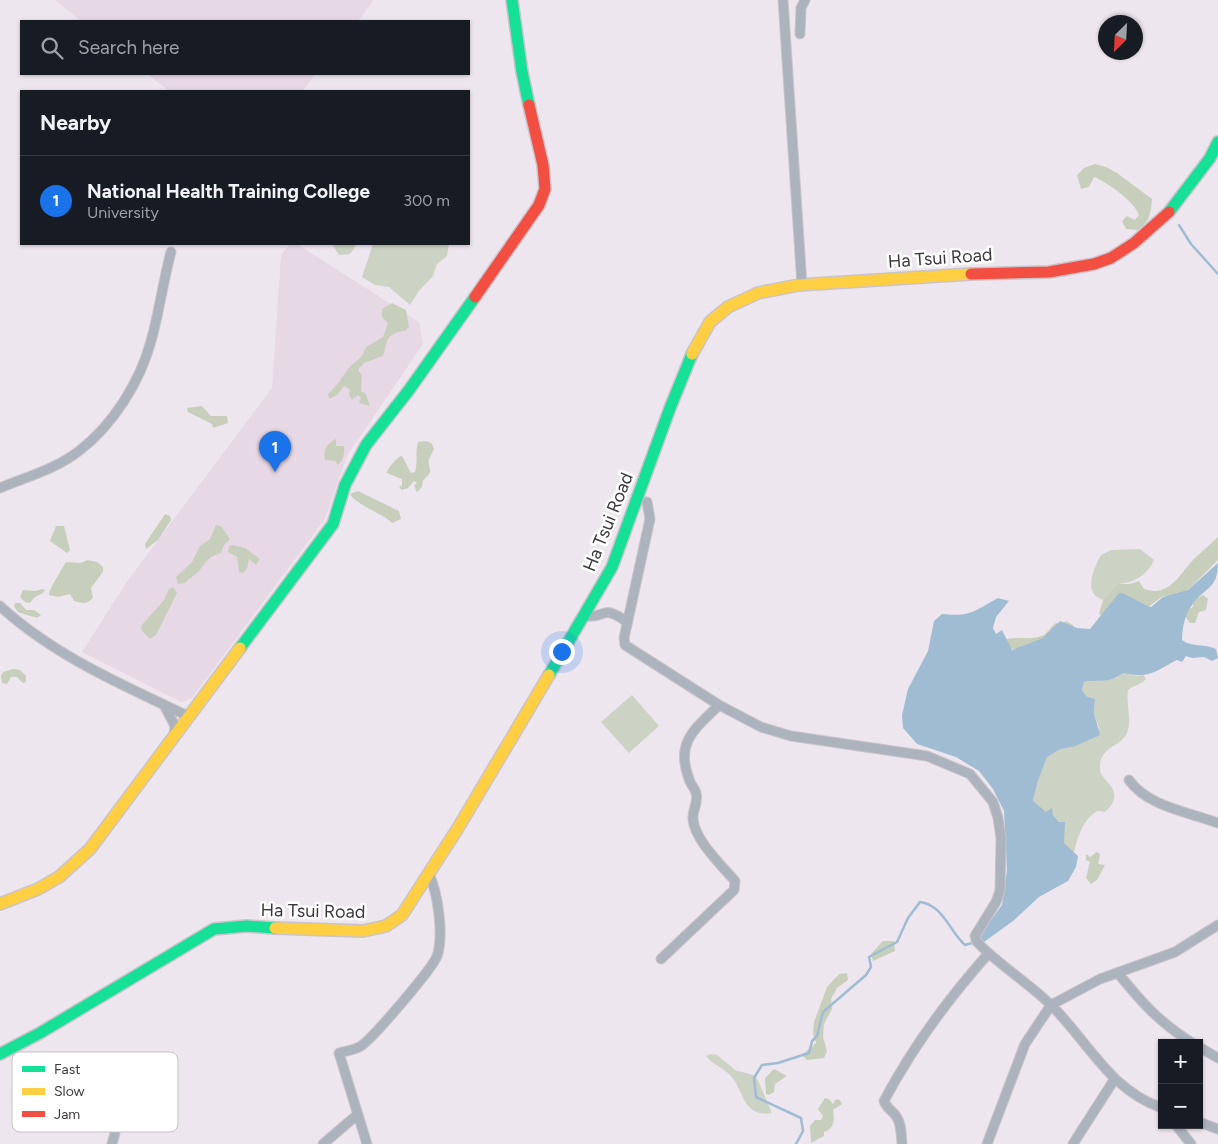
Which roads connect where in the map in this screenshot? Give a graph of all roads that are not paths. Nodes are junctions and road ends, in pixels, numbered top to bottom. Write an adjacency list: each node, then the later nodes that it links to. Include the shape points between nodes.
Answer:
1 (512, 0): 15 (street, via 522,72 542,165 545,189 539,205 366,445 345,485 333,524)
2 (783, 0): 7 (street)
3 (805, 0): 4 (street, via 801,8)
4 (800, 34)
5 (1218, 142): 7 (street, Ha Tsui Road, via 1210,158 1165,217 1134,243 1111,258 1094,264 1050,272)
6 (171, 252): 8 (street, via 146,355 126,396 104,428 78,452 60,463)
7 (802, 285): 11 (street, Ha Tsui Road, via 758,294 728,307 710,322 670,408 612,567)
8 (0, 488)
9 (647, 502): 12 (street, via 650,519)
10 (0, 606): 13 (street, via 19,624 70,656)
11 (584, 616): 12 (street, via 593,617 606,610); 19 (street, Ha Tsui Road)
12 (627, 622): 14 (street, via 625,645)
13 (164, 705): 15 (street); 16 (street, via 175,726)
14 (719, 705): 22 (street, via 761,727 791,736 927,756 970,774 993,802 1001,838 1000,891 975,936); 23 (street, via 689,738 683,750 689,780 696,793 692,818 694,827 735,881 734,890)
15 (188, 716): 16 (street)
16 (174, 737): 20 (street, via 90,850 72,868 50,884)
17 (1130, 780): 18 (street, via 1137,792 1171,808)
18 (1218, 823)
19 (429, 874): 28 (street, Ha Tsui Road, via 402,915 375,930 337,932 247,926 214,929); 32 (street, via 438,909 437,957 372,1036 360,1047 339,1053)
20 (0, 904)
21 (1218, 925): 24 (street, via 1176,952)
22 (988, 954): 25 (street); 40 (street, via 941,1010 884,1101 896,1115 902,1130)
23 (661, 959)
24 (1118, 973): 25 (street); 26 (street, via 1145,1008)
25 (1051, 1005): 30 (street); 41 (street, via 1025,1044)
26 (1186, 1039)
27 (1203, 1049): 29 (street)
28 (0, 1054)
29 (1218, 1058)
30 (1114, 1080): 31 (street, via 1128,1092); 42 (street)
31 (1158, 1106)
32 (357, 1115): 38 (street); 39 (street)
33 (1203, 1123): 35 (street)
34 (1179, 1129): 43 (street)
35 (1218, 1129)
36 (114, 1132): 37 (street)
37 (112, 1144)
38 (322, 1144)
39 (367, 1144)
40 (902, 1144)
41 (987, 1144)
42 (1073, 1144)
43 (1191, 1144)

